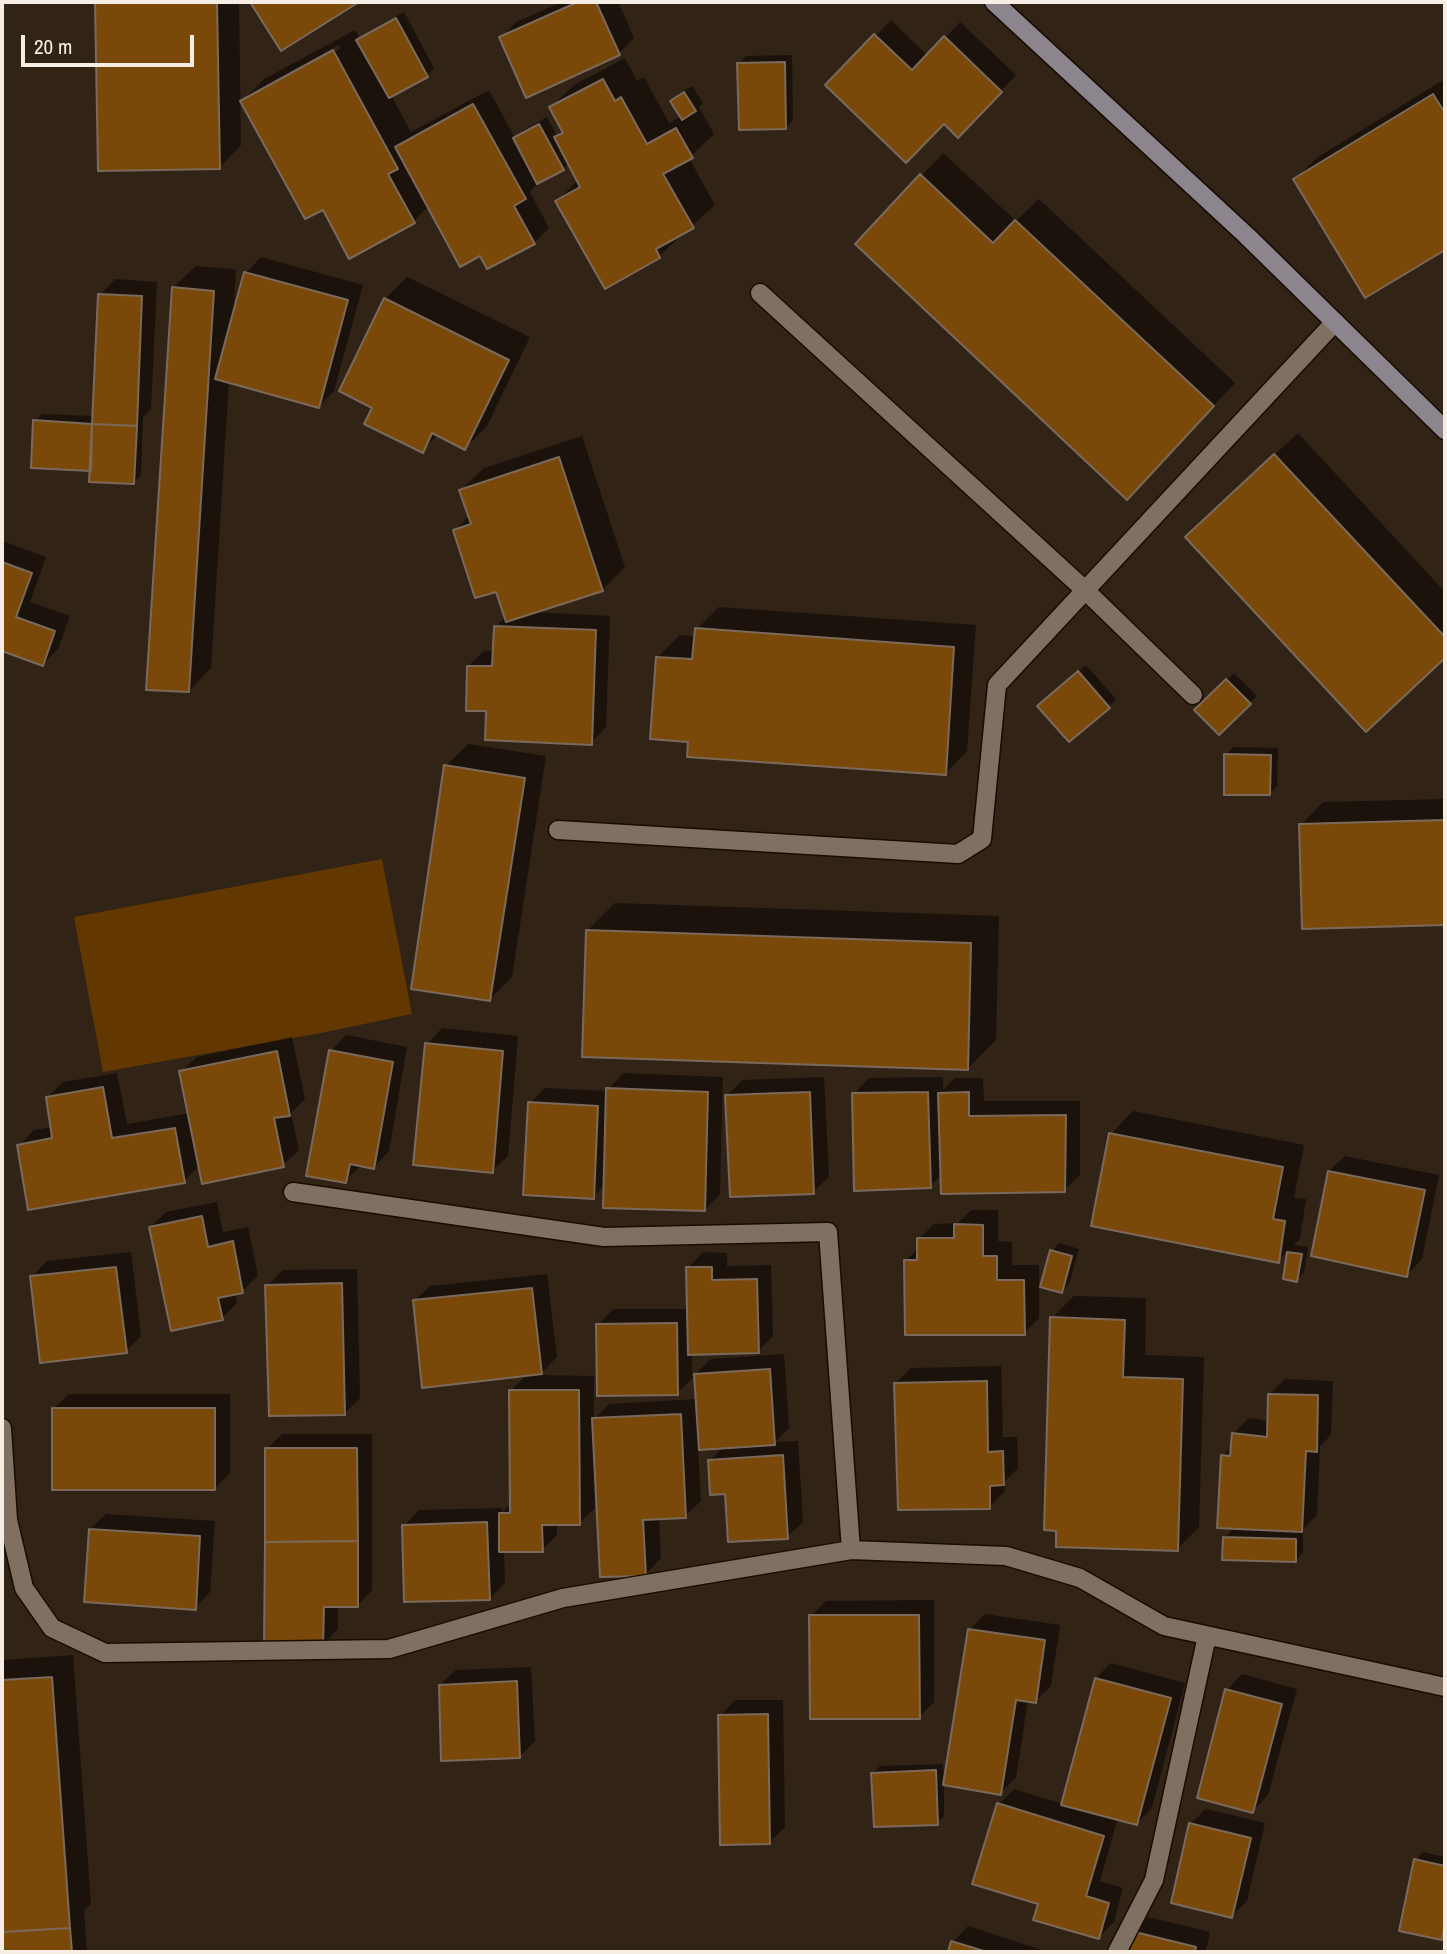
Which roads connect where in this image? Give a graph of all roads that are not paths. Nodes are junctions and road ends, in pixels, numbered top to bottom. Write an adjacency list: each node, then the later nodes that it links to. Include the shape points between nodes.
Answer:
1 (993, 2): 3 (street)
2 (760, 293): 5 (street)
3 (1335, 322): 4 (street); 5 (street)
4 (1445, 430)
5 (1086, 591): 6 (street); 7 (street, via 997,685 982,838 958,855)
6 (1193, 695)
7 (558, 830)
8 (293, 1192): 10 (street, via 604,1237 828,1232)
9 (2, 1428): 10 (street, via 8,1520 24,1588 52,1628 105,1653 390,1649 562,1598)
10 (851, 1550): 11 (street, via 1006,1556 1080,1578 1164,1626)
11 (1207, 1636): 12 (street); 13 (street, via 1154,1880)
12 (1445, 1687)
13 (1117, 1952)

